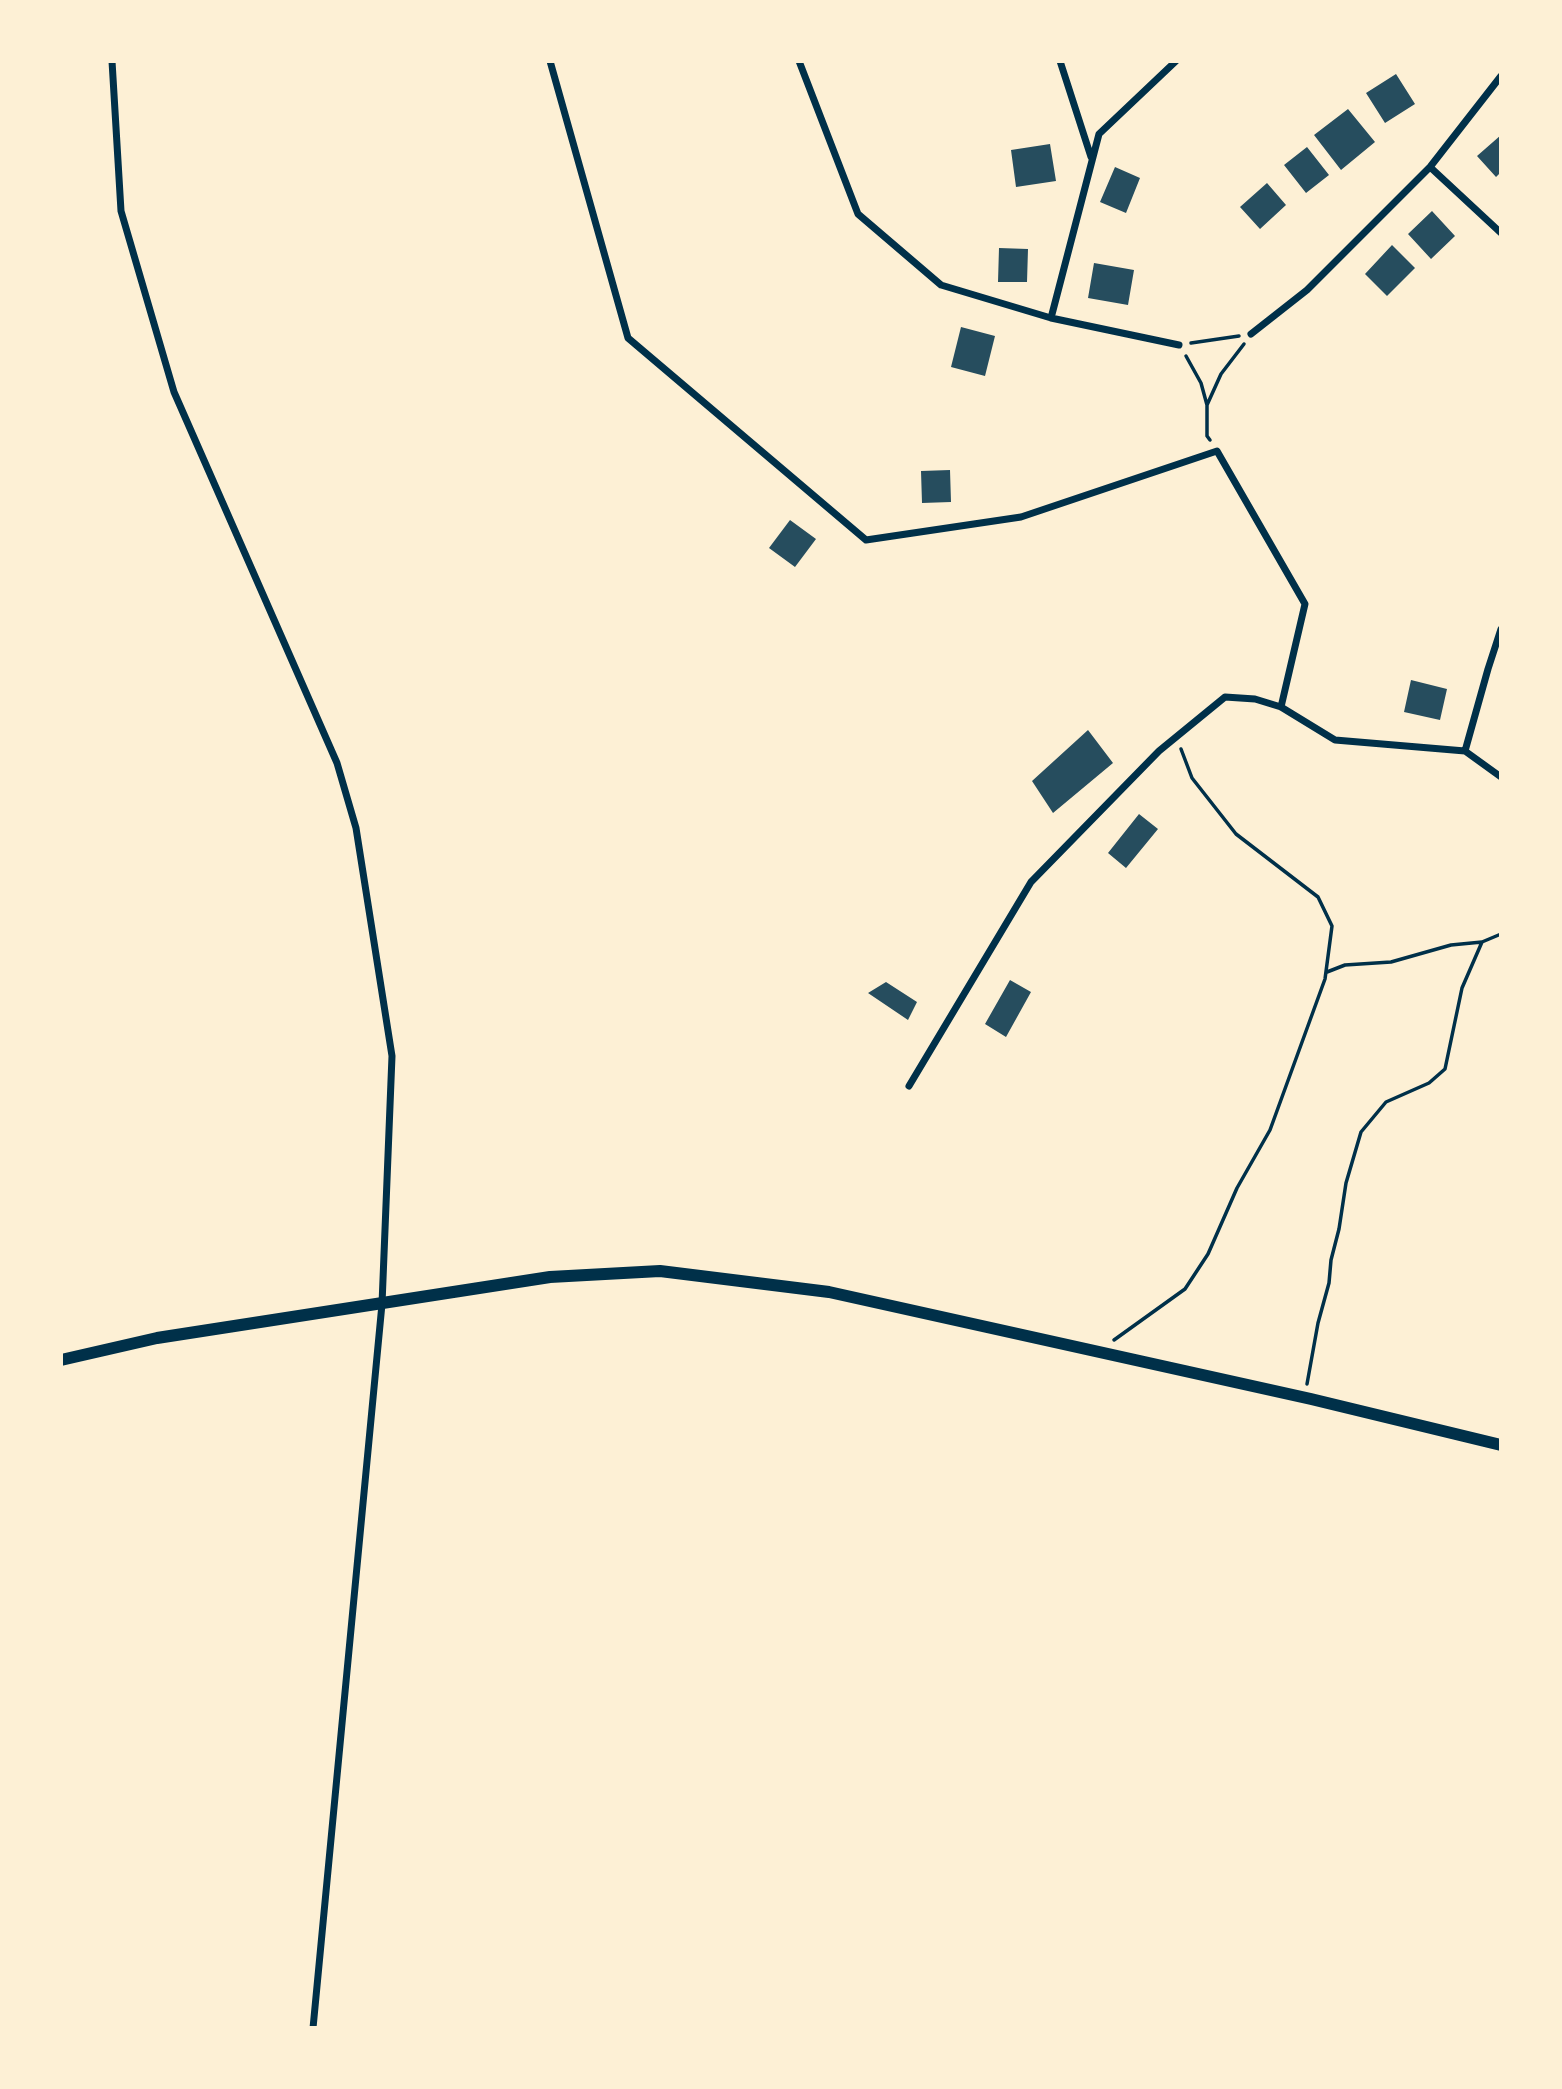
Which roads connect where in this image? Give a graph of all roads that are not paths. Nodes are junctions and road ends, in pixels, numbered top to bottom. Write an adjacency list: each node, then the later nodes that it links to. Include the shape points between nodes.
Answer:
1 (111, 61): 18 (street, via 121,211 174,392 337,763 356,828 392,1056)
2 (550, 61): 14 (street, via 628,338 866,540 1021,517 1217,451 1305,604)
3 (799, 61): 10 (street, via 858,214 941,285)
4 (1060, 61): 7 (street)
5 (1176, 61): 7 (street, via 1099,134)
6 (1501, 76): 8 (street)
7 (1091, 160): 10 (street)
8 (1430, 167): 9 (street); 11 (street, via 1307,290)
9 (1501, 233)
10 (1051, 318): 12 (street)
11 (1251, 334)
12 (1179, 345)
13 (1501, 629): 15 (street)
14 (1282, 707): 15 (street, via 1335,740); 17 (street, via 1225,696 1159,751 1031,882)
15 (1465, 751): 16 (street)
16 (1501, 777)
17 (909, 1086)
18 (382, 1304): 19 (street, via 157,1338); 20 (street, via 550,1277 660,1271 829,1292); 21 (street)
19 (61, 1360)
20 (1501, 1445)
21 (313, 2028)

